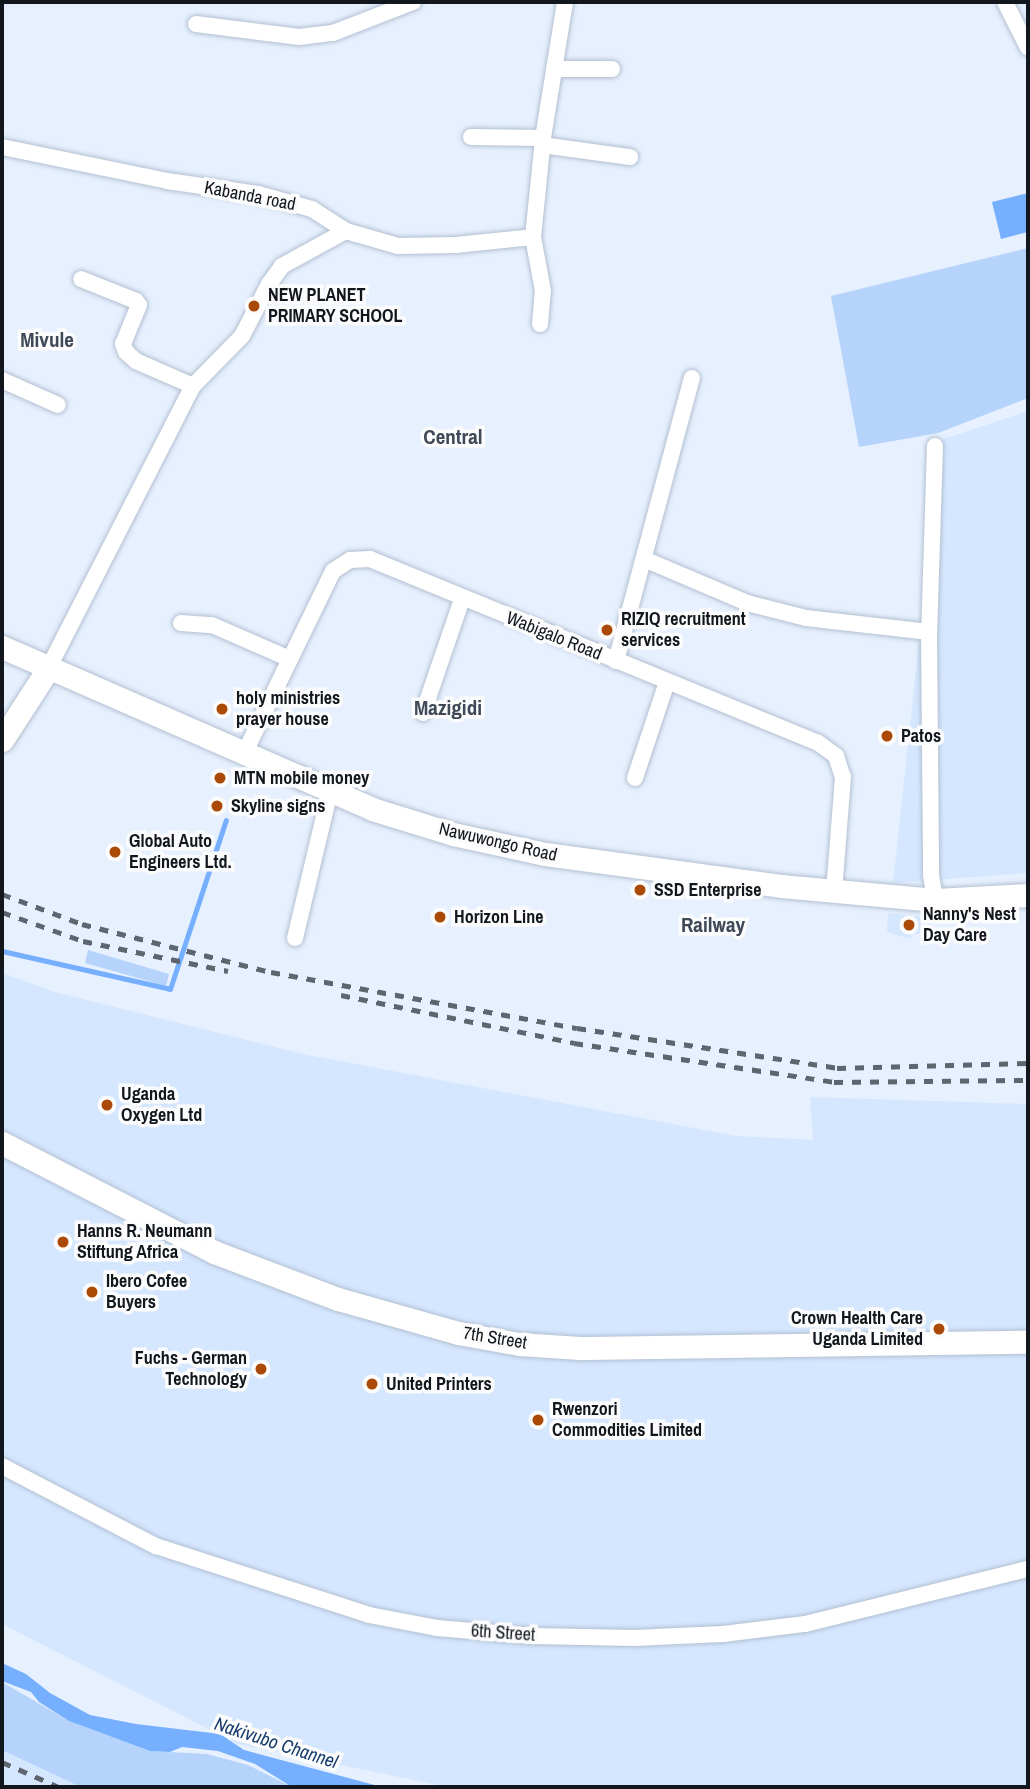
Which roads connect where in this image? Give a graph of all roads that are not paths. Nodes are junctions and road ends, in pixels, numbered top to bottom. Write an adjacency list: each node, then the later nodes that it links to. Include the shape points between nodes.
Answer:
1 (414, 2): 4 (street, via 333,33 299,37)
2 (565, 2): 6 (street)
3 (1006, 2): 5 (street)
4 (196, 24)
5 (1028, 48)
6 (554, 69): 7 (street); 9 (street)
7 (612, 69)
8 (471, 137): 9 (street)
9 (542, 142): 11 (street); 13 (street)
10 (2, 147): 12 (street, Kabanda road, via 167,181 258,194 312,209)
11 (631, 157)
12 (346, 231): 13 (street, Kabanda road, via 398,247); 18 (street, via 282,266 242,336)
13 (533, 237): 15 (street, via 543,291)
14 (81, 279): 18 (street, via 136,300 139,305 123,344 127,352 136,361)
15 (540, 324)
16 (692, 378): 21 (street)
17 (2, 380): 19 (street)
18 (193, 386): 28 (street)
19 (58, 405)
20 (935, 446): 24 (street)
21 (644, 559): 24 (street, via 747,603 806,618); 27 (street)
22 (463, 599): 26 (street, Wabigalo Road, via 370,559 350,560 333,571); 27 (street, Wabigalo Road); 30 (street)
23 (181, 623): 26 (street, via 212,625)
24 (929, 632): 37 (street)
25 (2, 647): 28 (street, Nawuwongo Road)
26 (290, 659): 32 (street, Wabigalo Road)
27 (616, 661): 29 (street, Wabigalo Road)
28 (48, 669): 31 (street); 32 (street, Nawuwongo Road)
29 (667, 682): 33 (street); 35 (street, Wabigalo Road, via 817,742 836,755 843,777)
30 (423, 713)
31 (2, 740)
32 (244, 754): 34 (street, Nawuwongo Road)
33 (635, 778)
34 (330, 791): 35 (street, Nawuwongo Road, via 453,834 545,854); 38 (street)
35 (834, 891): 37 (street, Nawuwongo Road)
36 (1028, 895): 37 (street, Nawuwongo Road)
37 (935, 900)
38 (295, 938)
39 (2, 1143): 40 (street, 7th Street, via 214,1252 338,1299 458,1333 580,1348)
40 (1028, 1342)
41 (2, 1466): 42 (street, 6th Street, via 156,1546 346,1608 437,1628 532,1636 723,1634 805,1624)
42 (1028, 1569)

